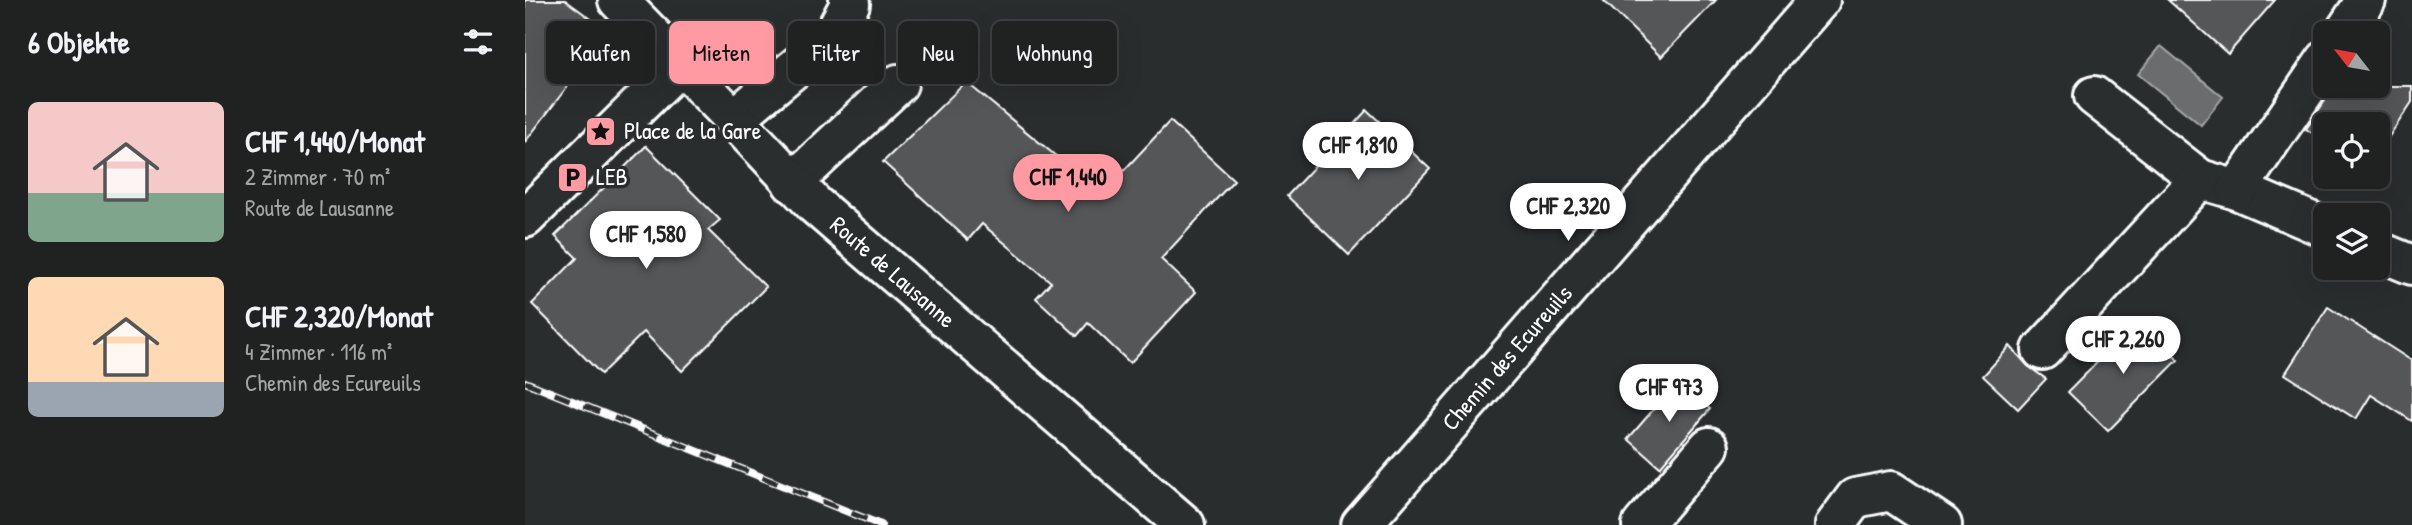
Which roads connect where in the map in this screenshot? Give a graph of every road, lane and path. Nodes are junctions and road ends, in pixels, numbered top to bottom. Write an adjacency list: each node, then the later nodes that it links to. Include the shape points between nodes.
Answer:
1 (618, 0): 6 (street, Route de Lausanne)
2 (849, 0): 12 (street, via 832,37)
3 (1820, 0): 23 (street, Chemin des Ecureuils)
4 (2366, 0): 5 (street)
5 (2352, 21)
6 (669, 52)
7 (669, 76): 16 (street)
8 (2313, 79): 15 (street)
9 (701, 84): 12 (street, Route de Lausanne)
10 (898, 85): 14 (street)
11 (2094, 96): 13 (street)
12 (734, 118): 14 (street, Route de Lausanne)
13 (2200, 179): 15 (street); 20 (street)
14 (792, 183): 22 (street, Route de Lausanne)
15 (2237, 190): 17 (street)
16 (525, 218)
17 (2313, 222)
18 (2390, 256): 19 (street)
19 (2412, 265)
20 (2042, 350)
21 (1709, 447): 24 (street)
22 (1185, 525)
23 (1361, 525)
24 (1641, 525)
25 (1835, 525): 26 (street, via 1855,498 1891,491)
26 (1942, 525)

